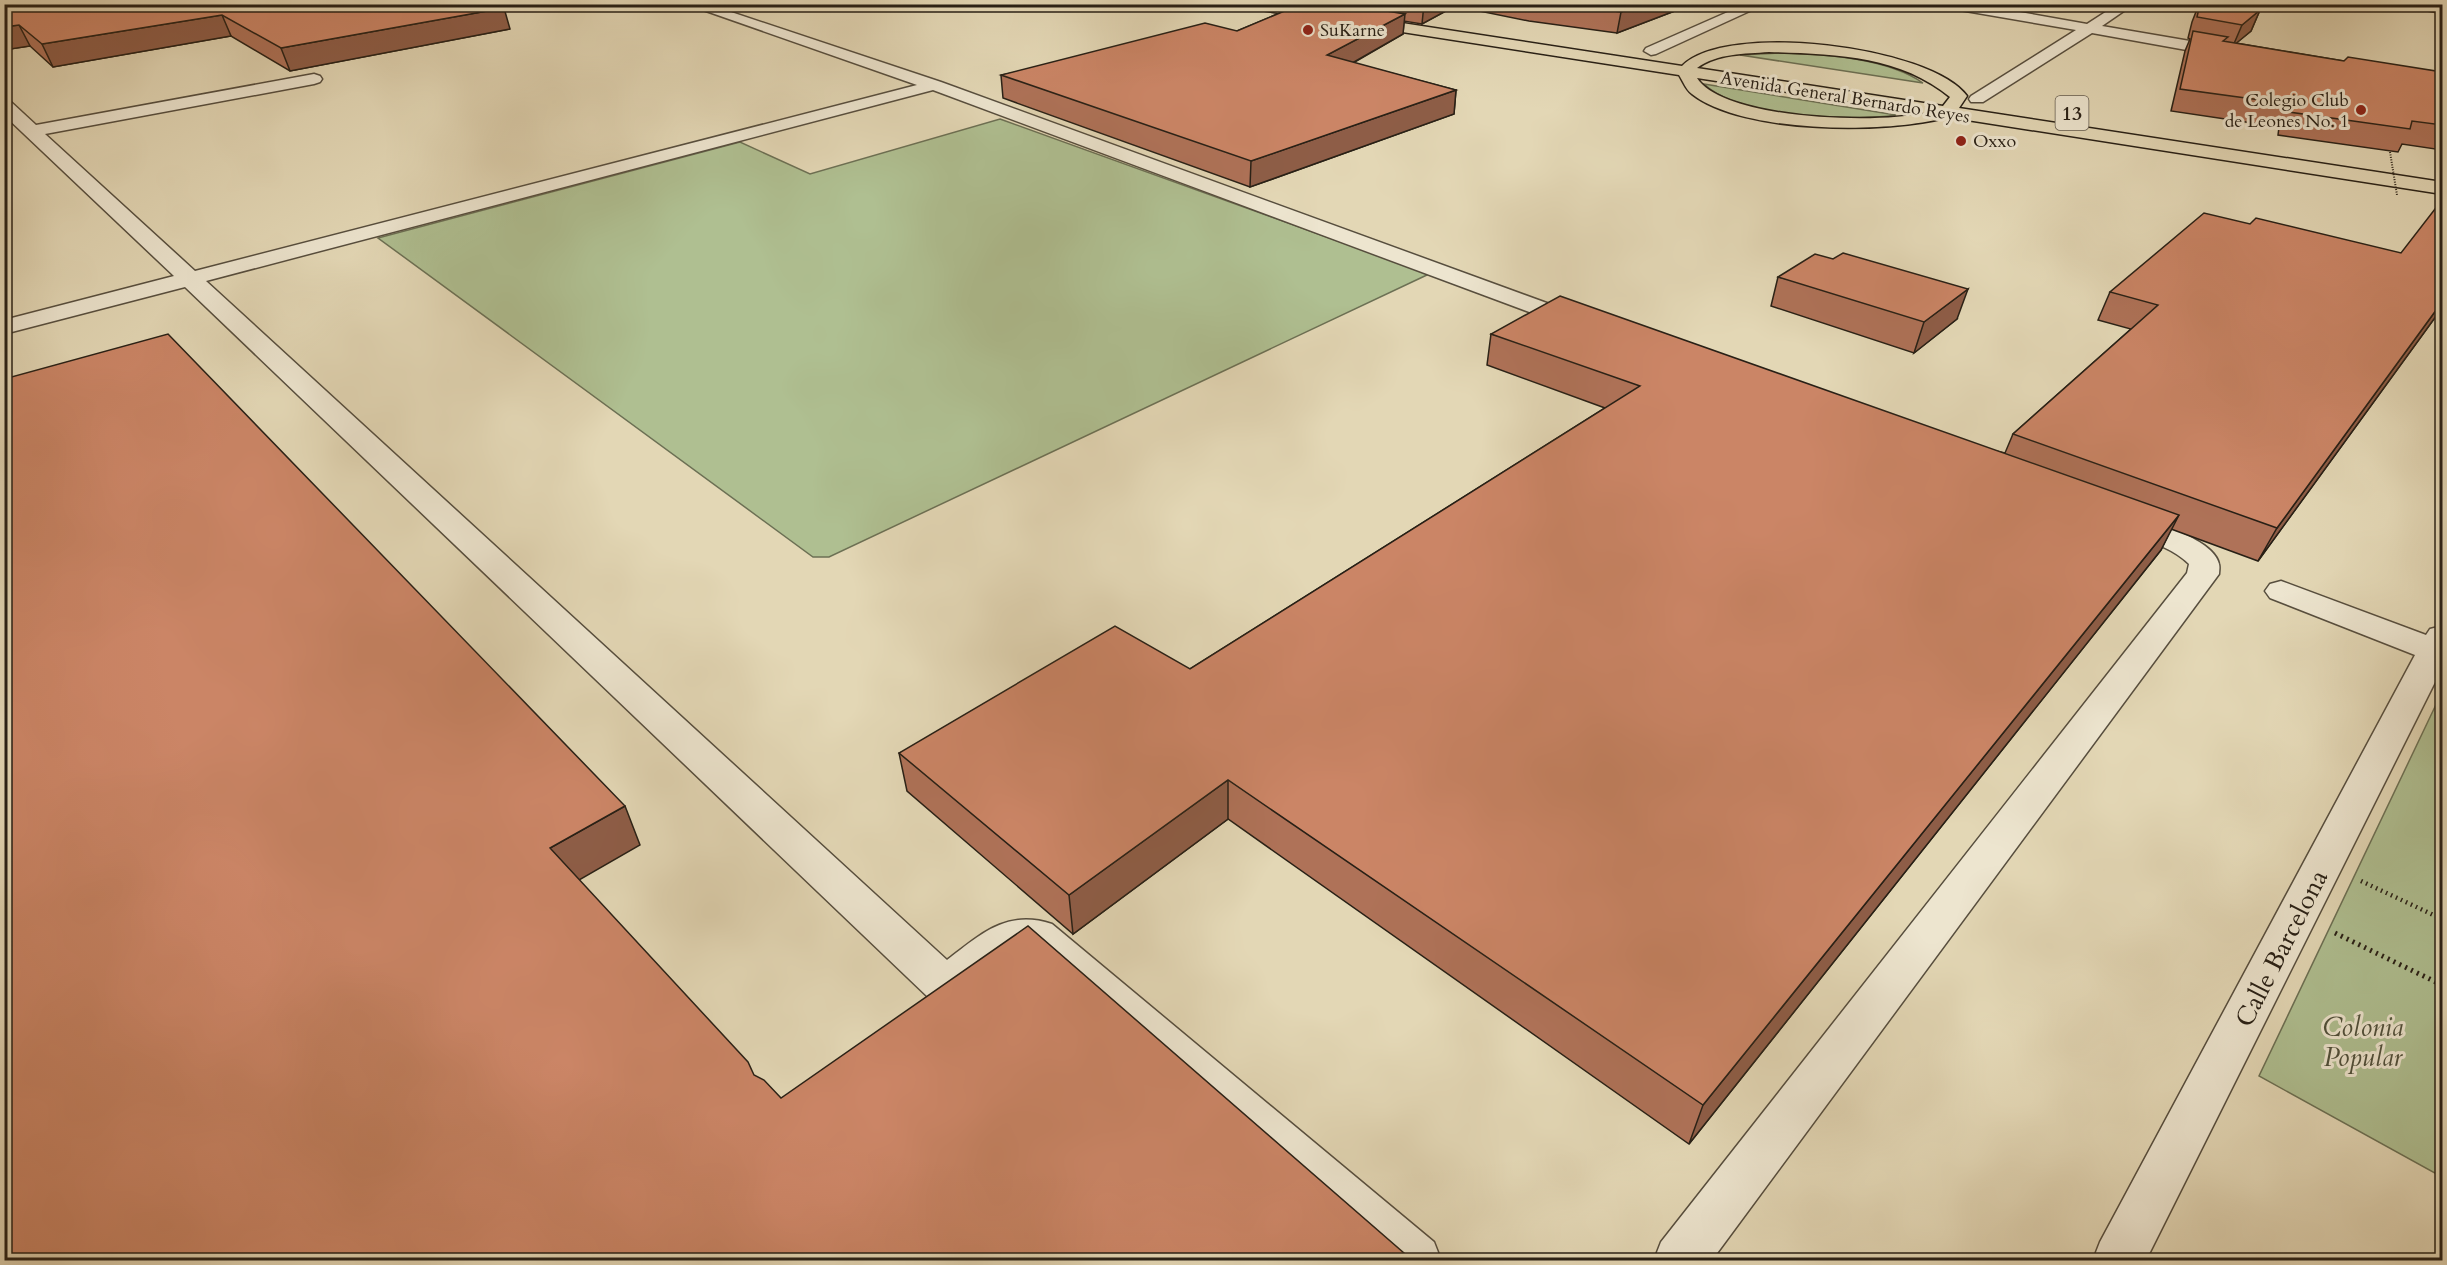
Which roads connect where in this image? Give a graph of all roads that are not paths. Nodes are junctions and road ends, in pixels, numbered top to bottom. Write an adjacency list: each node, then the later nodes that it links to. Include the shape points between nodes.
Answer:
1 (692, 4): 15 (street)
2 (1248, 4): 13 (main road, Avenida General Bernardo Reyes / 13)
3 (1337, 4): 10 (main road, Avenida General Bernardo Reyes)
4 (1759, 4): 10 (street)
5 (1948, 4): 9 (street)
6 (2128, 4): 9 (street)
7 (2414, 4): 8 (street)
8 (2442, 9)
9 (2089, 29): 11 (street); 17 (street)
10 (1640, 49): 12 (main road, Avenida General Bernardo Reyes)
11 (2241, 54)
12 (1701, 58): 13 (main road); 16 (main road, Avenida General Bernardo Reyes); 16 (main road, via 1769,48 1860,55 1928,74)
13 (1685, 72): 20 (main road, Avenida General Bernardo Reyes / 13); 20 (main road, 13, via 1692,86 1707,96 1786,118 1885,124)
14 (314, 79): 21 (street)
15 (947, 81): 23 (street); 25 (street)
16 (1959, 96): 17 (main road, Avenida General Bernardo Reyes); 20 (main road)
17 (1977, 99): 18 (main road, Avenida General Bernardo Reyes)
18 (2008, 103)
19 (4, 105): 21 (street)
20 (1945, 112): 22 (main road, Avenida General Bernardo Reyes / 13)
21 (32, 131): 23 (street)
22 (2442, 188)
23 (188, 278): 24 (street); 29 (street)
24 (4, 327)
25 (1607, 333)
26 (2101, 515): 32 (street, via 2189,549 2204,564 2203,573)
27 (2281, 591): 28 (street)
28 (2440, 646): 33 (street, Calle Barcelona)
29 (945, 985): 30 (street); 31 (street, via 1009,939 1018,935 1038,936)
30 (908, 1011)
31 (1415, 1260)
32 (1680, 1260)
33 (2119, 1260)

